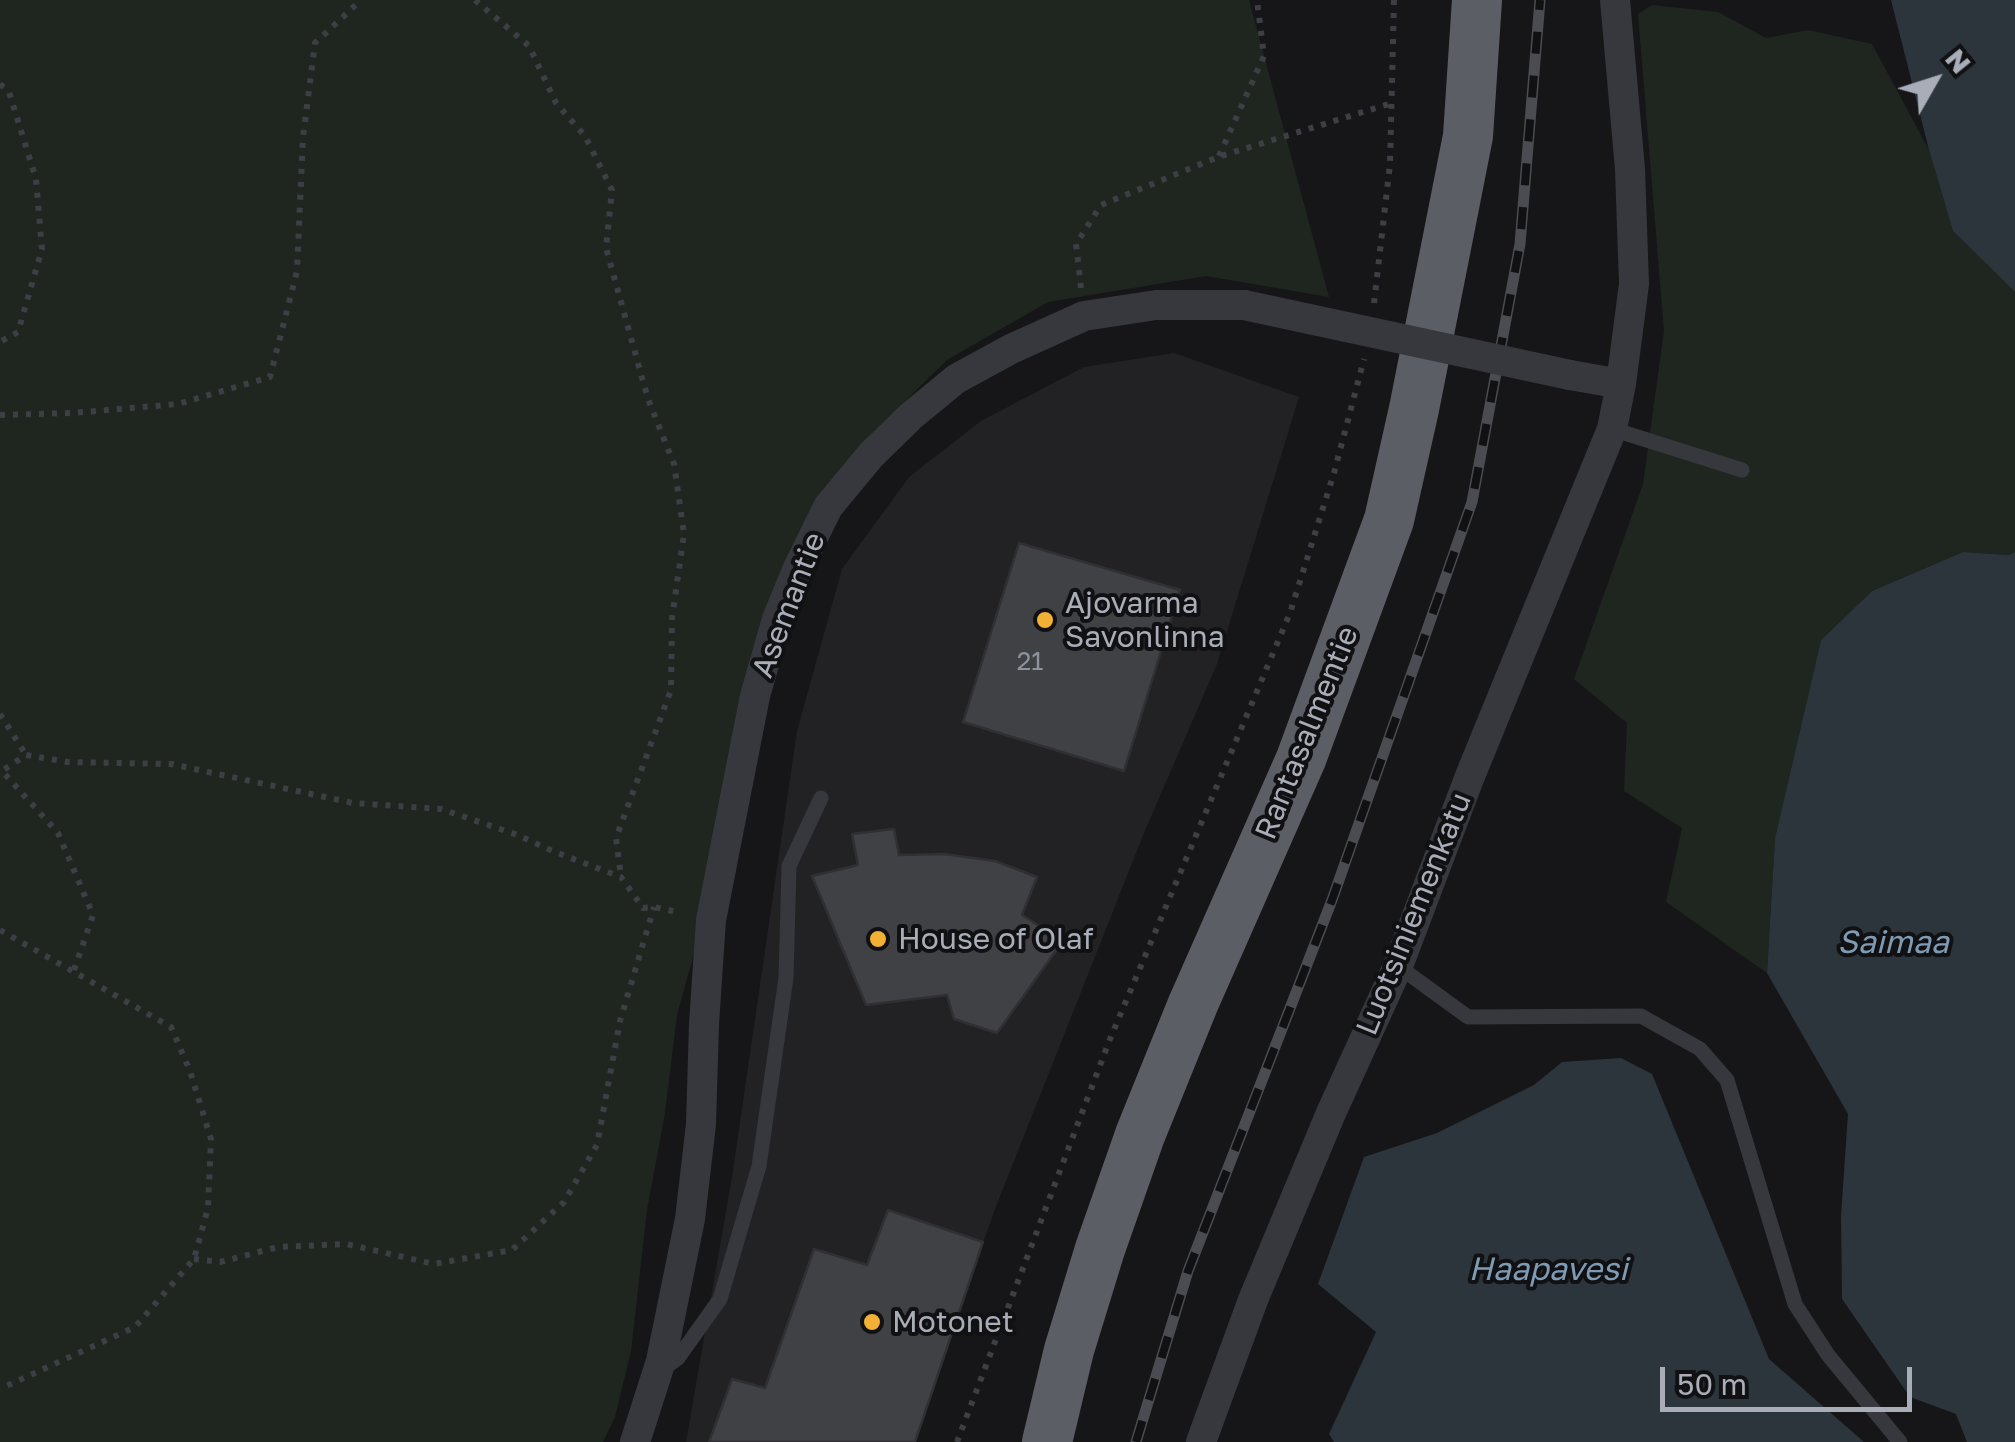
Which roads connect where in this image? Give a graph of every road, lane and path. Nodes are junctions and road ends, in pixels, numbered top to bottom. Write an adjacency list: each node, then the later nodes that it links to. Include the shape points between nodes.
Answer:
1 (361, 0): 15 (path, via 315,43 297,270 270,377 178,404)
2 (475, 0): 21 (path, via 529,46 612,190 606,248 648,399 674,464 684,534 671,690 616,838)
3 (1257, 0): 9 (path, via 1264,56)
4 (1394, 0): 8 (path)
5 (1477, 0): 32 (highway, Rantasalmentie, via 1468,136 1390,520 1301,759 1140,1135 1069,1350)
6 (1615, 0): 14 (street, Luotsiniemenkatu, via 1634,284)
7 (0, 84): 12 (path, via 9,92 36,180 42,249 18,332)
8 (1392, 103): 9 (path); 11 (path)
9 (1218, 157): 10 (path, via 1101,205 1076,244)
10 (1084, 316): 14 (street, Asemantie, bridge, via 1156,306 1244,305); 23 (street, Asemantie, via 956,379 871,455 828,508 777,619 754,696)
11 (1371, 322)
12 (0, 342)
13 (1369, 342): 31 (path, via 1290,613 1110,1039)
14 (1621, 384): 16 (street, Luotsiniemenkatu)
15 (0, 415)
16 (1612, 429): 17 (lane); 25 (street, Luotsiniemenkatu)
17 (1742, 470)
18 (0, 714): 19 (path)
19 (26, 756): 21 (path, via 171,764 353,803 441,808); 26 (path, via 2,771 58,833 93,914)
20 (821, 798): 28 (lane, via 789,866 786,978 760,1166 720,1299 678,1358)
21 (620, 877): 22 (path, via 643,908)
22 (654, 907): 23 (path); 27 (path, via 620,1021 598,1145 564,1202 512,1250 434,1264 346,1244)
23 (711, 920): 28 (street, Asemantie, via 701,1124)
24 (0, 930): 26 (path)
25 (1398, 966): 33 (street, Luotsiniemenkatu, via 1267,1266); 34 (lane, via 1468,1016 1642,1016 1700,1049 1727,1080 1795,1304)
26 (74, 970): 27 (path, via 171,1027 190,1071 211,1139 208,1208)
27 (194, 1260): 29 (path, via 135,1328)
28 (661, 1361): 30 (street, Asemantie)
29 (0, 1389)
30 (635, 1442)
31 (957, 1442)
32 (1047, 1442)
33 (1201, 1442)
34 (1900, 1442)

